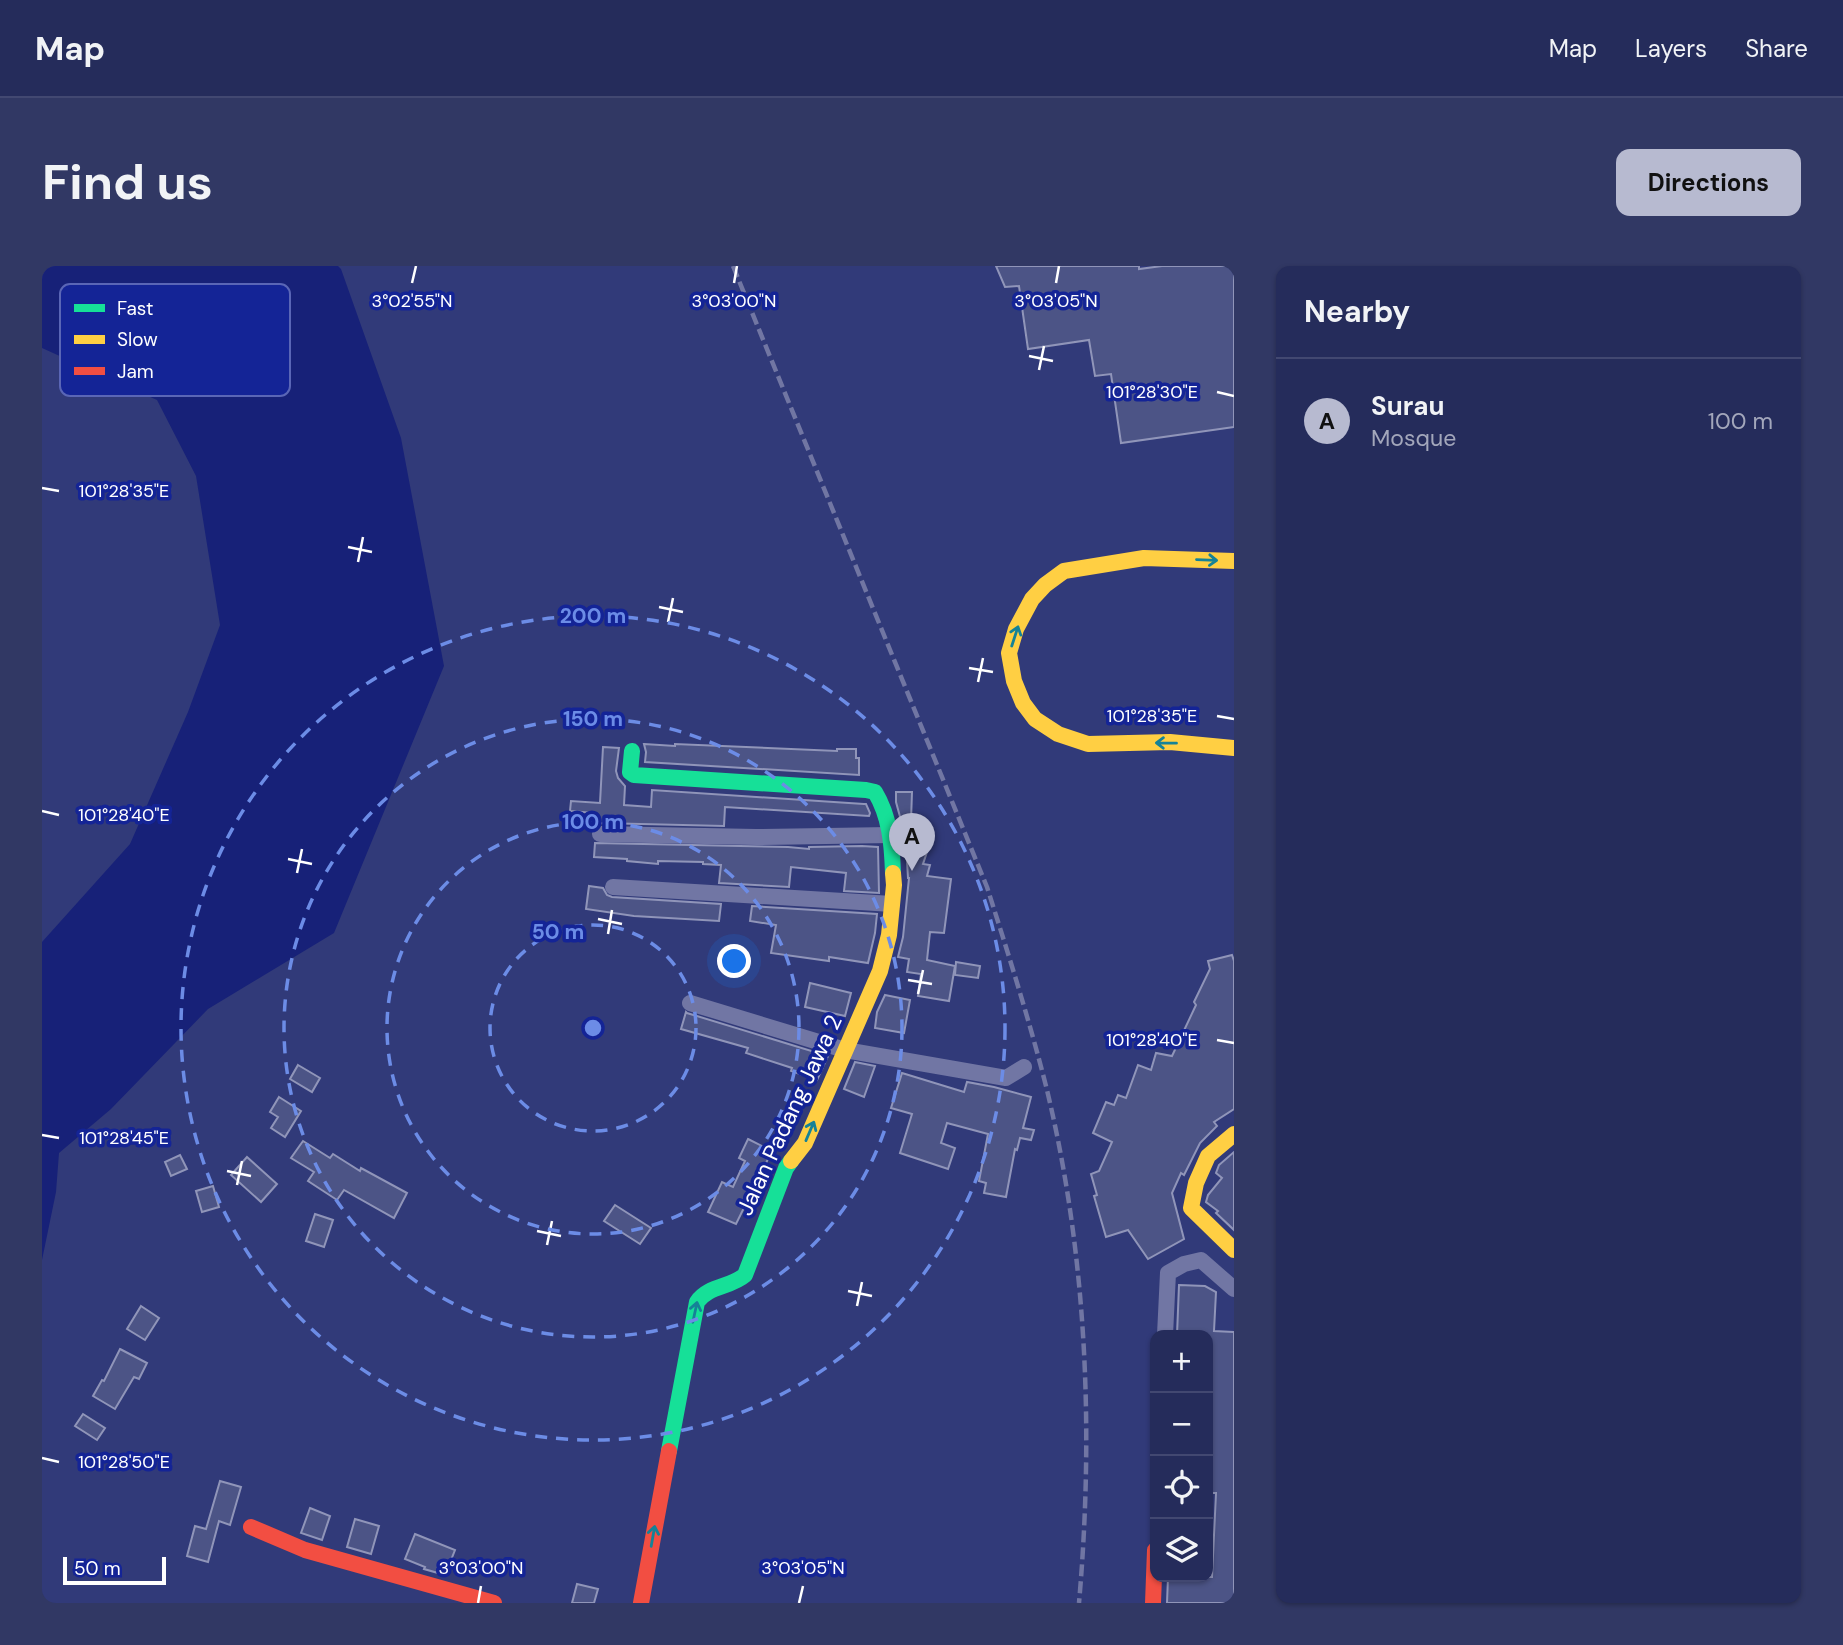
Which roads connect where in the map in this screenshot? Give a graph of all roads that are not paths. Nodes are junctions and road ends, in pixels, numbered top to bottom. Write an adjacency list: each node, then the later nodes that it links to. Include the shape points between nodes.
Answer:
1 (1234, 561): 2 (street, one-way to 1, via 1170,742 1088,744 1058,734 1035,719 1023,703 1009,653 1032,599 1064,571 1144,558)
2 (1234, 748)
3 (632, 751): 5 (street, Jalan Padang Jawa 2, via 634,775 875,792)
4 (600, 834): 5 (street)
5 (891, 835): 7 (street, Jalan Padang Jawa 2)
6 (614, 887): 7 (street)
7 (892, 904): 9 (street, Jalan Padang Jawa 2, via 880,971)
8 (690, 1003): 9 (street)
9 (845, 1050): 10 (street, via 1006,1078); 18 (street, Jalan Padang Jawa 2, one-way to 9, via 697,1302 708,1290 745,1275 786,1168 805,1143)
10 (1024, 1067)
11 (1234, 1135): 12 (street, via 1208,1156 1191,1208)
12 (1234, 1250)
13 (1234, 1289): 14 (street, via 1201,1260 1168,1273)
14 (1165, 1330)
15 (251, 1527): 17 (street, via 306,1550)
16 (1154, 1582): 19 (street)
17 (494, 1603)
18 (641, 1603)
19 (1153, 1603)

